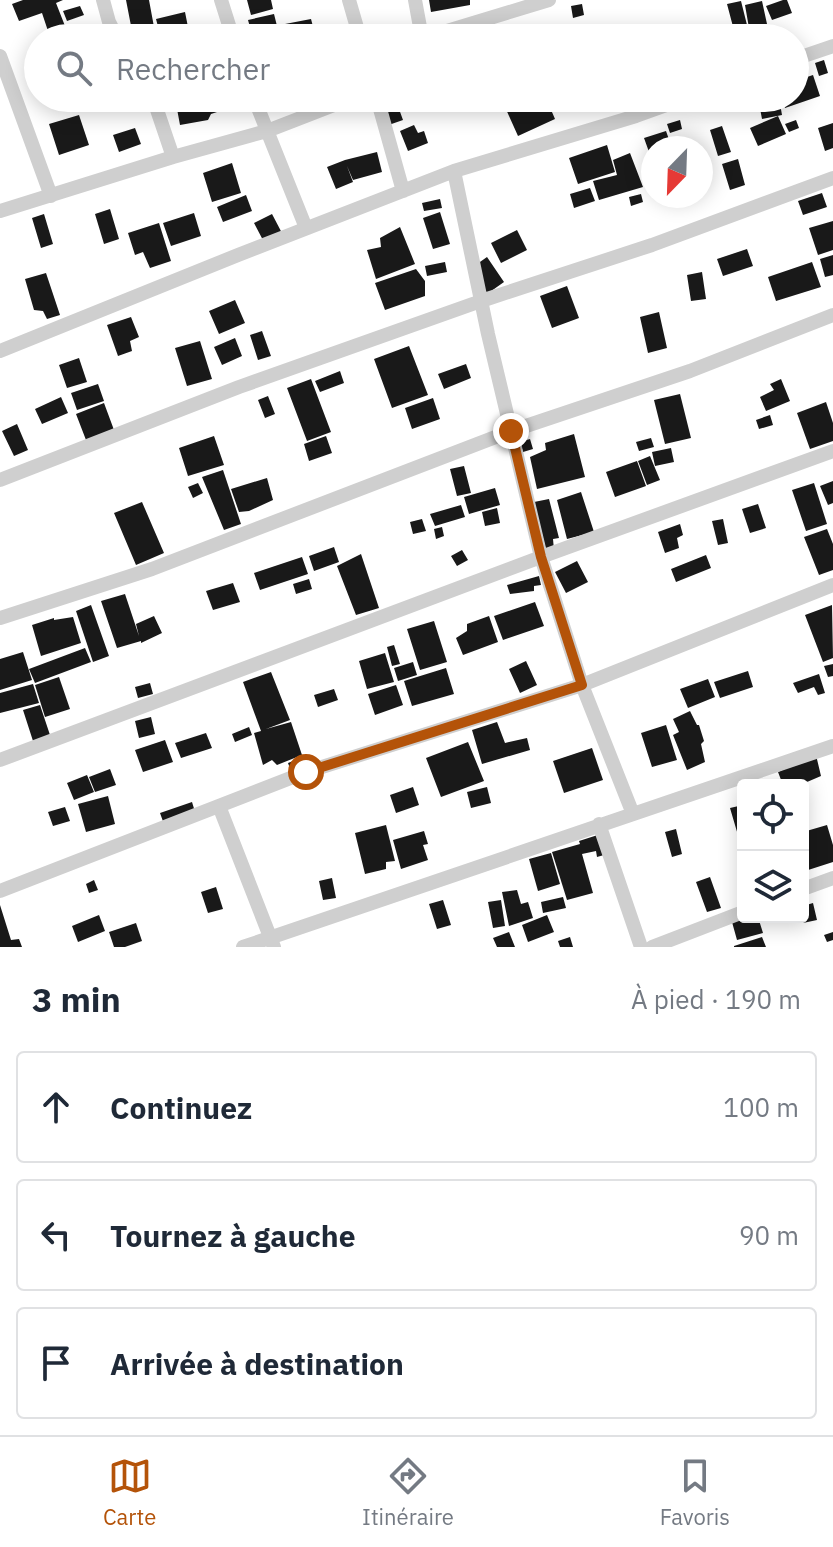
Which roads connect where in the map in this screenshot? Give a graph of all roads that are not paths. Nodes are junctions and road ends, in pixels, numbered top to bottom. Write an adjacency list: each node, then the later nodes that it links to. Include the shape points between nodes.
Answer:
1 (103, 0): 6 (street)
2 (221, 0): 7 (street)
3 (349, 0): 8 (street)
4 (415, 0): 9 (street)
5 (545, 1): 10 (street)
6 (110, 24)
7 (229, 24)
8 (356, 24)
9 (420, 24)
10 (469, 24)
11 (833, 46): 12 (street)
12 (809, 54)
13 (0, 56): 24 (street)
14 (158, 112): 20 (street)
15 (260, 112): 19 (street)
16 (316, 112): 19 (street)
17 (381, 112): 23 (street)
18 (647, 112): 21 (street)
19 (267, 131): 20 (street); 26 (street)
20 (173, 157): 24 (street)
21 (454, 171): 23 (street); 27 (street)
22 (833, 178): 27 (street)
23 (403, 191): 26 (street)
24 (51, 196): 25 (street)
25 (0, 211)
26 (306, 228): 29 (street)
27 (481, 301): 30 (street); 32 (street)
28 (833, 315): 30 (street, via 690,371)
29 (0, 351)
30 (511, 431): 33 (street); 35 (street, via 152,569)
31 (833, 451): 33 (street)
32 (0, 480)
33 (541, 557): 36 (street); 38 (street)
34 (833, 585): 36 (street)
35 (0, 618)
36 (582, 685): 39 (street, via 306,772); 40 (street)
37 (833, 746): 40 (street)
38 (0, 760)
39 (219, 806): 44 (street); 46 (street)
40 (633, 814): 41 (street)
41 (599, 824): 46 (street); 48 (street)
42 (833, 878): 43 (street)
43 (809, 887)
44 (0, 891)
45 (737, 914): 49 (street)
46 (272, 942): 47 (street)
47 (243, 947)
48 (641, 947)
49 (652, 947)

